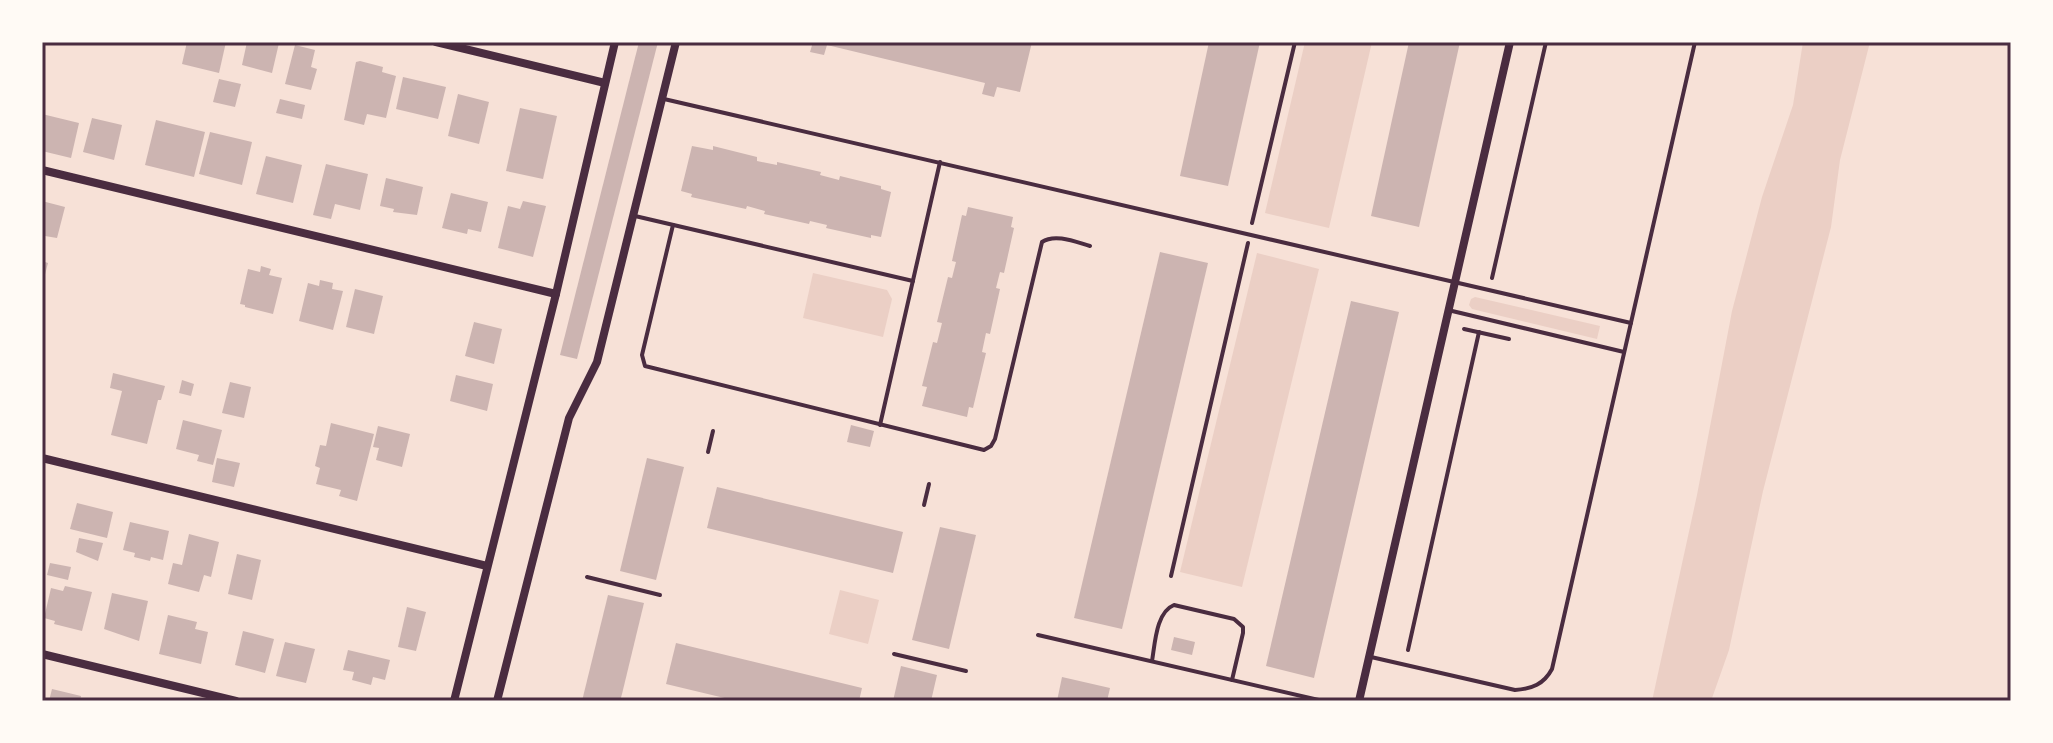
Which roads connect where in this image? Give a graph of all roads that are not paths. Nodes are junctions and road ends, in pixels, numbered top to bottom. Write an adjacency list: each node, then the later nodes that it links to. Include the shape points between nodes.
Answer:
1 (436, 42): 6 (street)
2 (615, 42): 6 (street)
3 (676, 42): 7 (street)
4 (1510, 42): 14 (street)
5 (1695, 42): 17 (lane)
6 (605, 83): 15 (street)
7 (662, 98): 8 (lane); 10 (street)
8 (940, 162): 13 (lane); 14 (lane)
9 (42, 170): 15 (street)
10 (633, 216): 11 (lane); 33 (street, via 597,362 569,418)
11 (673, 225): 13 (lane); 19 (lane, via 642,355 645,366)
12 (1090, 246): 19 (lane, via 1056,238 1042,242 991,446 977,449)
13 (913, 281): 19 (lane)
14 (1453, 281): 16 (street); 17 (lane)
15 (556, 294): 25 (street)
16 (1447, 310): 18 (lane); 28 (street)
17 (1631, 323): 18 (lane)
18 (1624, 352): 28 (lane, via 1547,679 1515,690)
19 (880, 425)
20 (713, 431): 21 (lane)
21 (708, 452)
22 (42, 458): 25 (street)
23 (929, 484): 24 (lane)
24 (924, 505)
25 (487, 566): 32 (street)
26 (1038, 635): 29 (lane)
27 (42, 654): 31 (street)
28 (1369, 657): 35 (street)
29 (1152, 661): 30 (lane); 30 (lane, via 1168,607 1234,619 1243,633)
30 (1232, 680): 34 (lane)
31 (236, 701)
32 (454, 701)
33 (497, 701)
34 (1323, 701)
35 (1359, 701)

